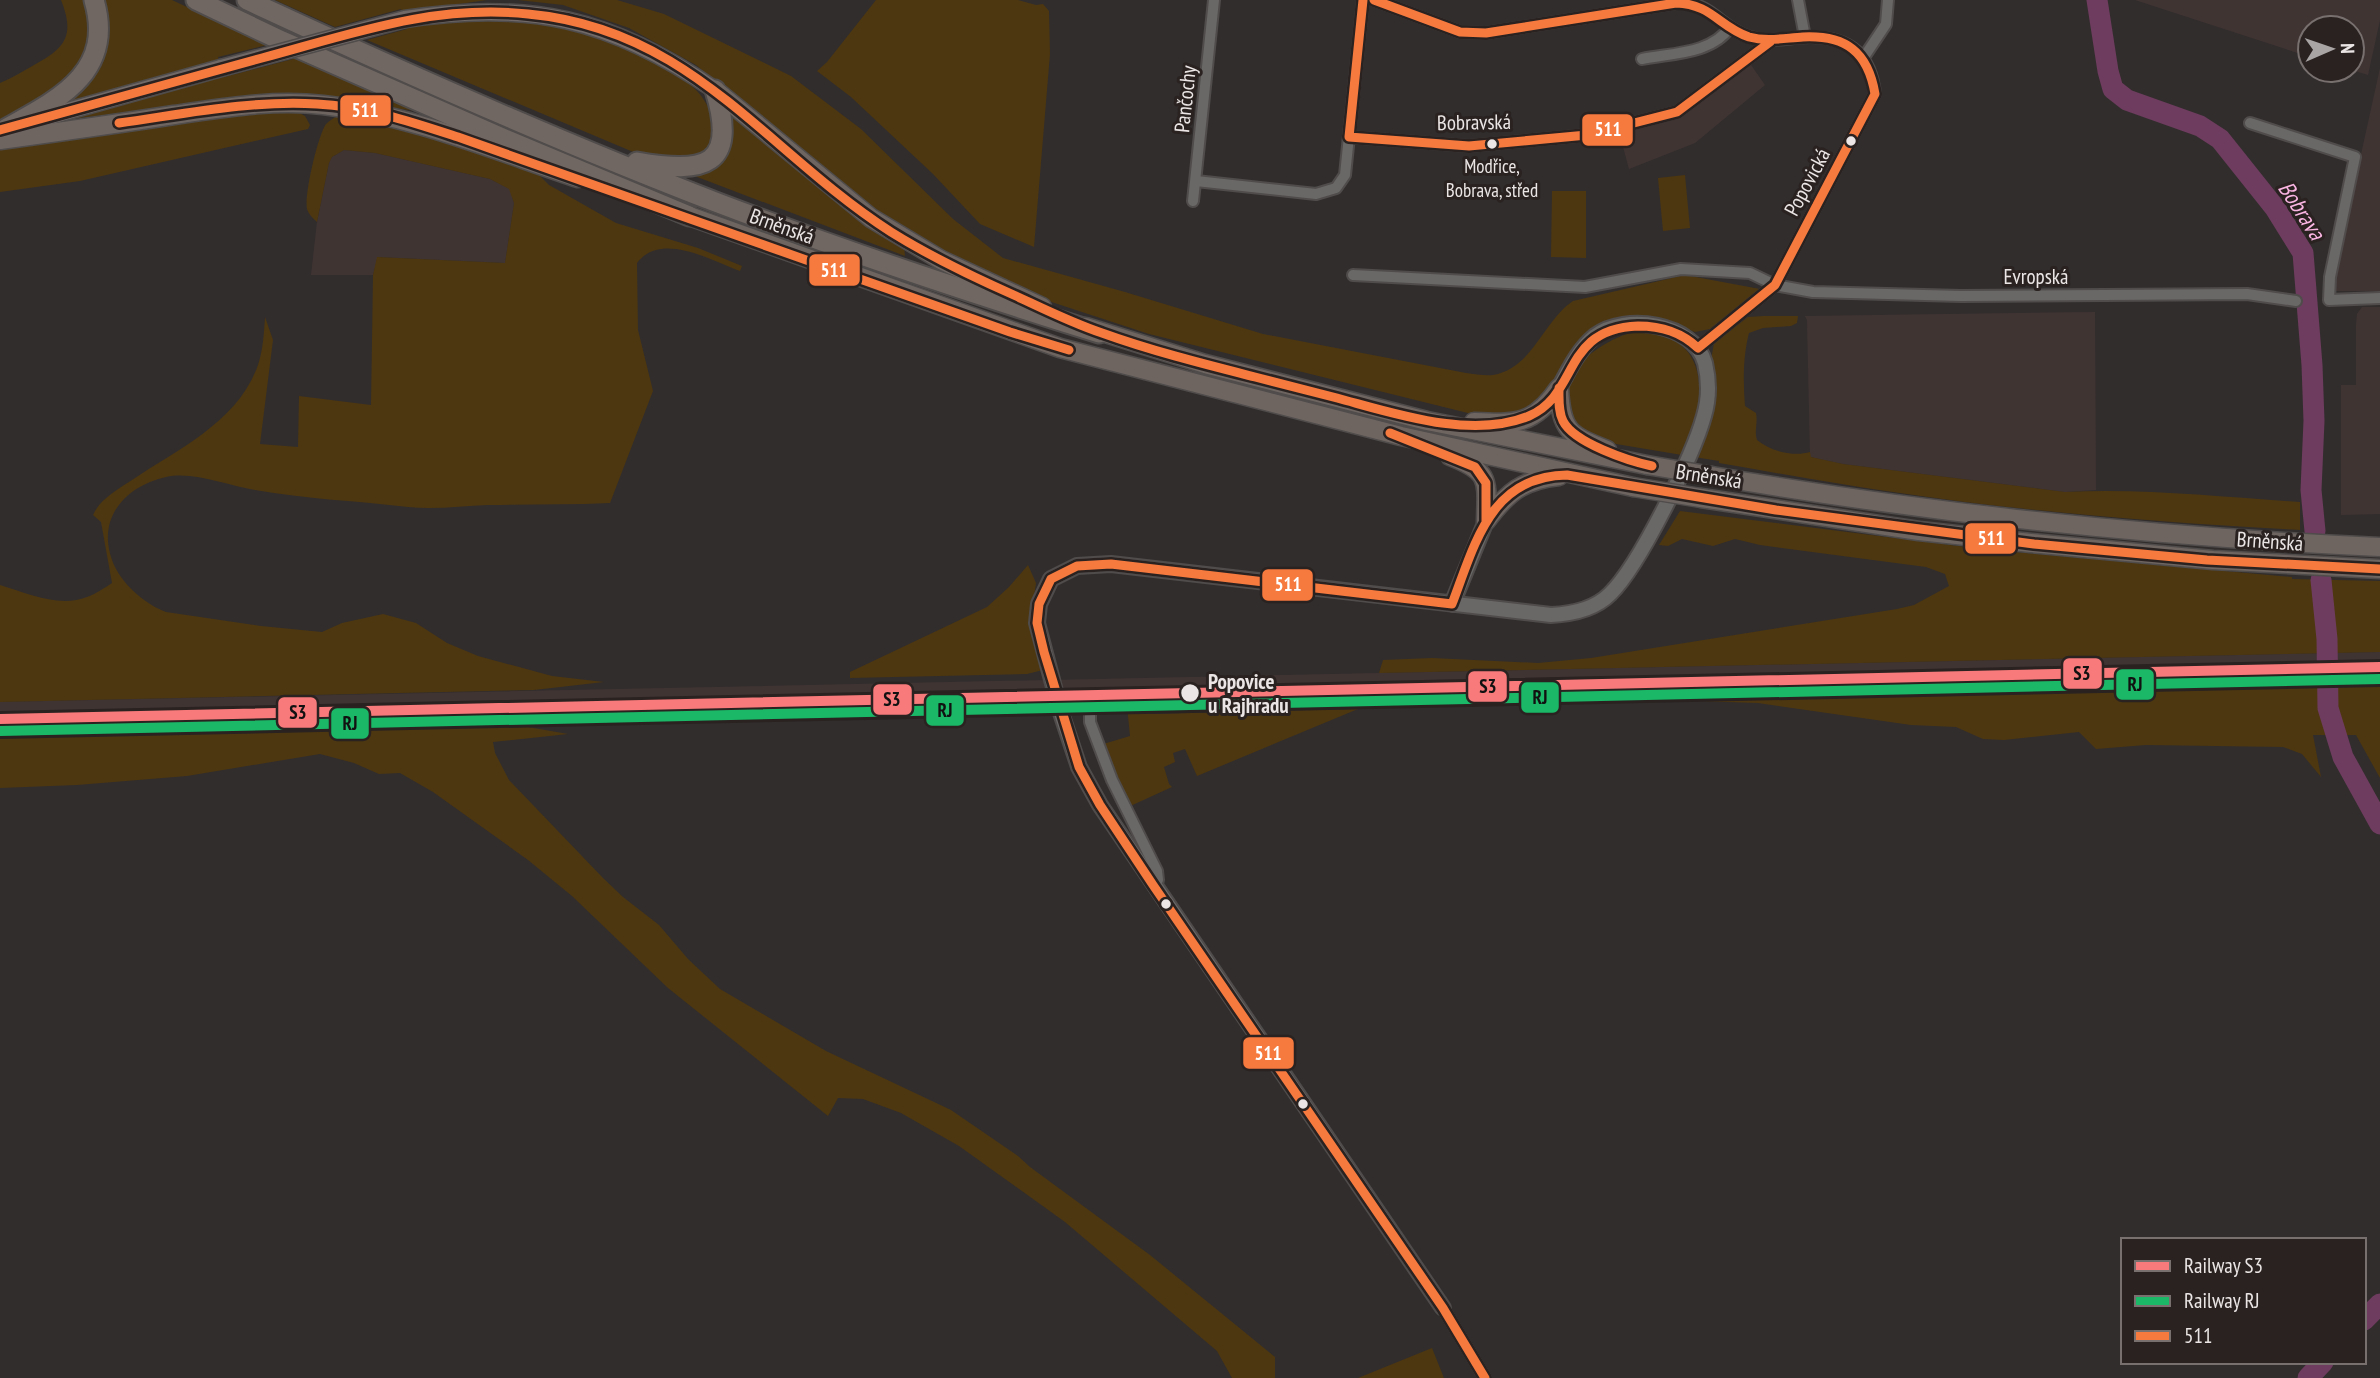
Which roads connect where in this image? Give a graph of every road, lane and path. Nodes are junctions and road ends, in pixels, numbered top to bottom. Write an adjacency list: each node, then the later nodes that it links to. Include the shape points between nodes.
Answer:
1 (93, 0): 16 (highway, via 98,35 82,75 58,99)
2 (196, 0): 21 (highway)
3 (247, 0): 18 (highway)
4 (1214, 0): 19 (street, Pančochy)
5 (1363, 0): 17 (street)
6 (1374, 0): 9 (street, via 1460,32 1486,33 1684,3 1705,8)
7 (1798, 0): 10 (street)
8 (1888, 0): 12 (street, via 1886,24)
9 (1730, 27): 11 (street); 13 (street, via 1718,42 1707,46)
10 (1805, 37): 11 (street); 12 (street, via 1836,40)
11 (1770, 42): 17 (street, Bobravská, via 1677,111 1587,135 1469,146)
12 (1864, 57): 23 (street, Popovická, via 1875,94)
13 (1642, 59)
14 (715, 90): 16 (main road, bridge, via 662,56 571,20 498,10 456,12 405,19 221,68); 18 (highway, via 723,138 706,162 683,168); 26 (highway, Brněnská, via 826,183 904,240)
15 (2250, 123): 24 (street, via 2355,157 2329,300)
16 (2, 133): 21 (highway, Brněnská, via 237,106 321,104 436,129)
17 (1349, 137): 19 (street, via 1345,175 1336,188 1316,194)
18 (600, 155): 26 (highway, via 846,250)
19 (1196, 181): 20 (street, Pančochy)
20 (1193, 201)
21 (689, 216): 30 (highway, Brněnská, via 1060,348)
22 (1353, 275): 23 (street, via 1585,287 1681,268 1750,273)
23 (1775, 285): 25 (street, Evropská, via 1813,292 1961,296 2247,293); 27 (street)
24 (2380, 298)
25 (2296, 301)
26 (1099, 333): 29 (highway, Brněnská)
27 (1698, 348): 28 (street, via 1685,337 1657,327 1615,327 1588,344); 36 (street, via 1708,387 1699,433 1641,549 1610,594 1594,606 1559,615)
28 (1559, 388): 29 (highway, via 1542,410 1520,421); 31 (highway, via 1562,418 1569,430)
29 (1427, 421): 31 (highway, Brněnská)
30 (1401, 436): 32 (highway, Brněnská); 33 (highway, via 1478,470 1486,489)
31 (1647, 465): 34 (highway, Brněnská, bridge, via 1920,509 2162,534)
32 (1573, 474): 33 (highway, via 1527,482); 35 (highway, Brněnská, bridge, via 1919,531 2150,554)
33 (1486, 521): 36 (street)
34 (2380, 547)
35 (2380, 569)
36 (1452, 604): 38 (street, via 1111,564 1077,566 1051,579 1039,604 1037,623 1059,710 1079,767)
37 (1090, 708): 38 (street, via 1090,722 1112,780 1157,871)
38 (1153, 885): 39 (street)
39 (1443, 1308): 40 (street)
40 (1485, 1378)

